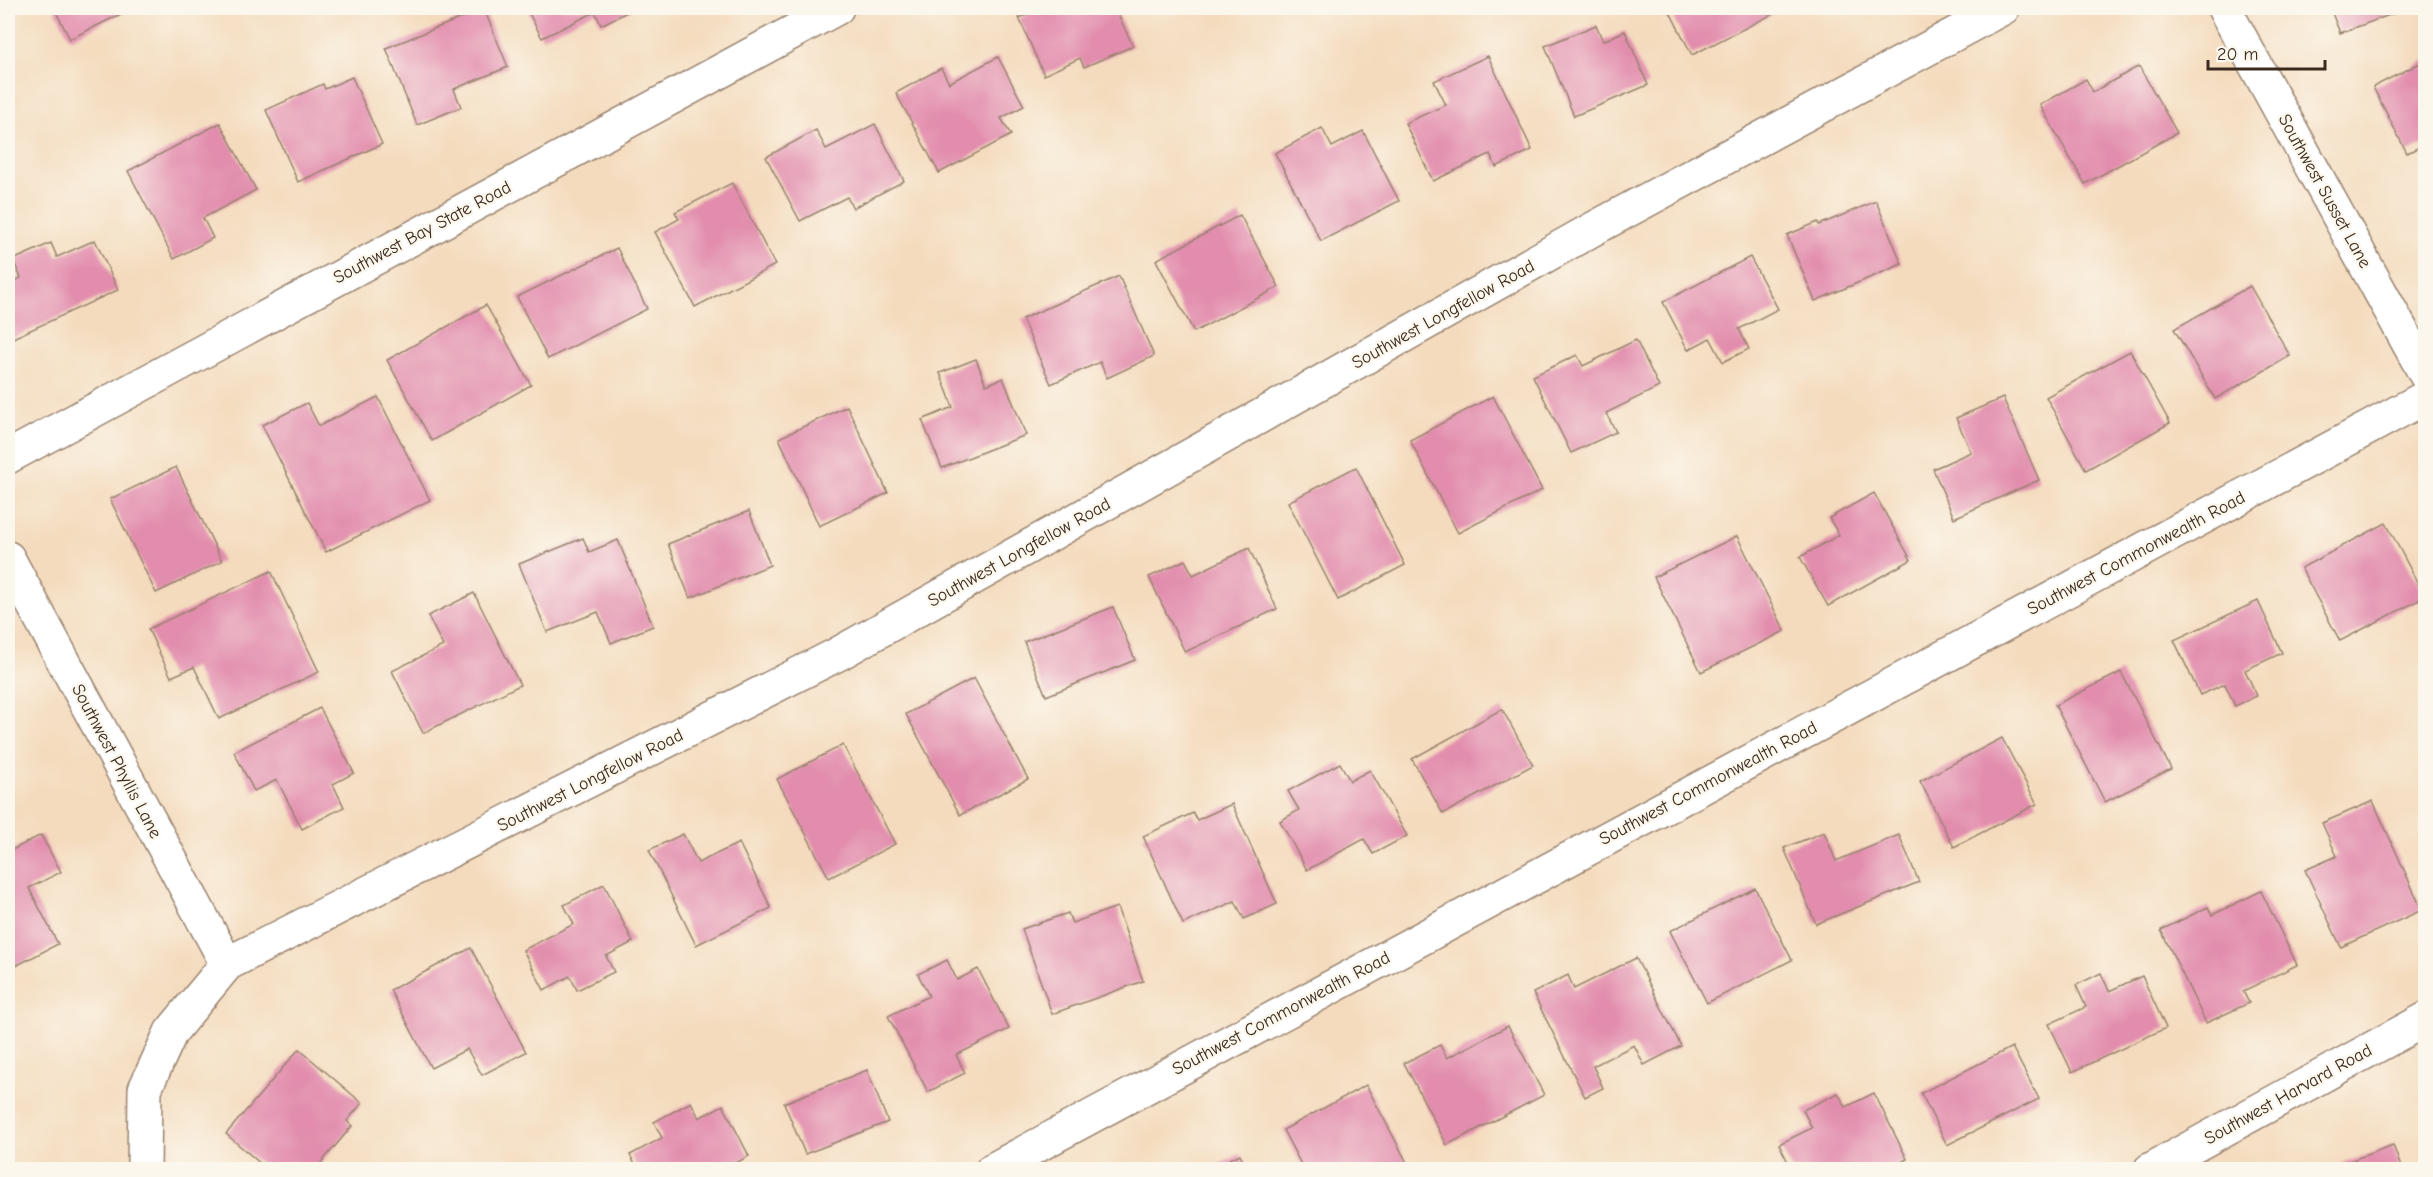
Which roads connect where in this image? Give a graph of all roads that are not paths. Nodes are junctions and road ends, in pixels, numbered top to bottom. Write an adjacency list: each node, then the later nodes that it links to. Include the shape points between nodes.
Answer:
1 (837, 8): 6 (street, Southwest Bay State Road)
2 (2003, 8): 8 (street, Southwest Longfellow Road, via 1593,229 838,654)
3 (2224, 8): 4 (street, Southwest Susset Lane)
4 (2426, 375)
5 (2426, 397): 11 (street, Southwest Commonwealth Road)
6 (8, 458)
7 (8, 558): 8 (street, Southwest Phyllis Lane)
8 (226, 964): 10 (street, Southwest Longfellow Road, via 171,1032 145,1089)
9 (2426, 1019): 12 (street, Southwest Harvard Road)
10 (144, 1170)
11 (992, 1170)
12 (2150, 1170)

